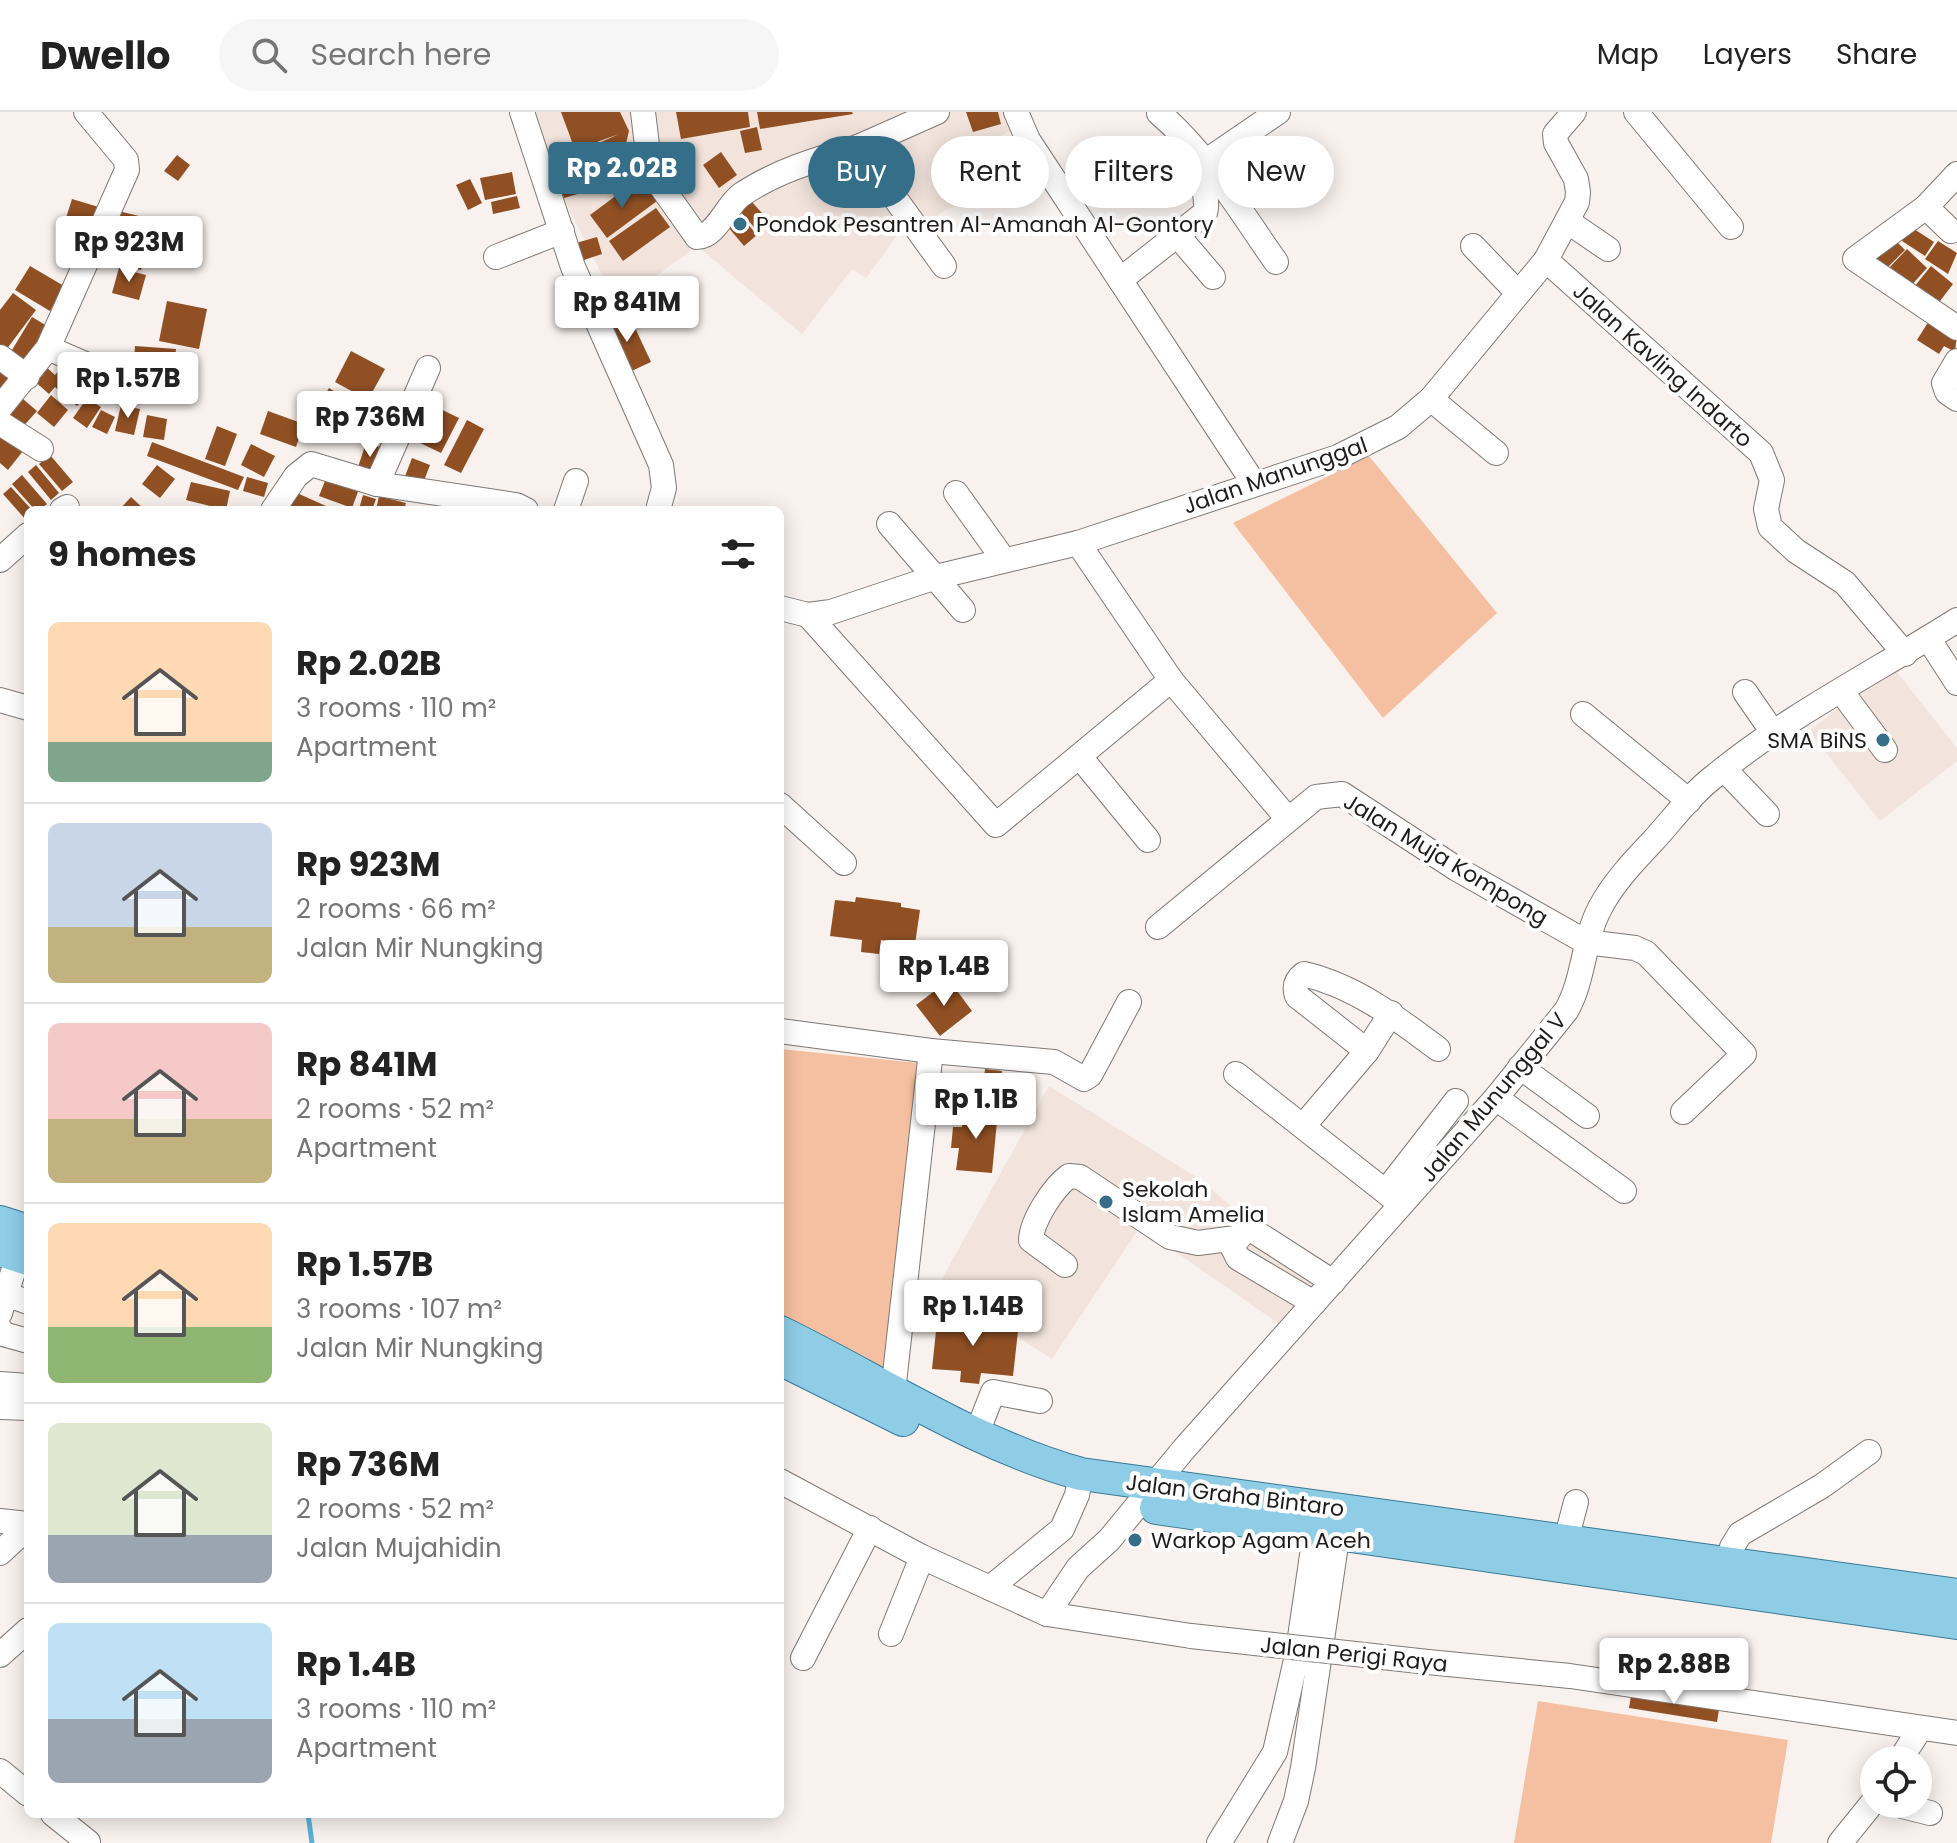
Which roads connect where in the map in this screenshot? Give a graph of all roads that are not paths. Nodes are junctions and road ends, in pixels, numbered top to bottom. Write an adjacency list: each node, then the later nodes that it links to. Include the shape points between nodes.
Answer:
1 (86, 112): 31 (street, via 128,165)
2 (522, 112): 18 (street)
3 (643, 112): 12 (street, via 649,162 697,237 707,235 741,196)
4 (937, 112): 10 (street)
5 (1016, 112): 28 (street, via 1028,140)
6 (1278, 112): 11 (street)
7 (1574, 112): 16 (street, Jalan Manunggal, via 1555,134 1578,192)
8 (1636, 112): 17 (street)
9 (1159, 113): 11 (street)
10 (883, 136)
11 (1205, 162): 20 (street, via 1201,176 1207,207); 25 (street)
12 (808, 163)
13 (1957, 174): 14 (street)
14 (1926, 207): 19 (street); 30 (street, via 1855,259)
15 (902, 208): 26 (street)
16 (1567, 221): 22 (street); 24 (street, Jalan Manunggal)
17 (1731, 227)
18 (562, 231): 23 (street); 51 (street, via 661,465 664,488)
19 (1951, 231)
20 (1178, 236): 27 (street); 28 (street)
21 (1473, 246): 29 (street)
22 (1608, 249)
23 (496, 257)
24 (1546, 260): 29 (street, Jalan Manunggal); 63 (street, Jalan Kavling Indarto, via 1761,453 1772,480 1766,509 1770,527 1845,583)
25 (1276, 262)
26 (944, 266)
27 (1213, 277)
28 (1120, 280): 44 (street)
29 (1517, 292): 37 (street, Jalan Manunggal)
30 (1957, 328)
31 (48, 348): 35 (street); 36 (street)
32 (0, 357): 35 (street)
33 (1957, 361): 38 (street, via 1944,383)
34 (428, 368): 45 (street)
35 (27, 377): 39 (street)
36 (122, 380)
37 (1431, 399): 42 (street); 44 (street, Jalan Manunggal, via 1398,427 1361,447)
38 (1957, 399)
39 (0, 408)
40 (0, 423): 41 (street)
41 (41, 449)
42 (1496, 453)
43 (576, 481): 50 (street)
44 (1253, 482): 54 (street, Jalan Manunggal)
45 (377, 484): 47 (street); 48 (street, via 308,464)
46 (956, 493): 56 (street)
47 (444, 503): 49 (street)
48 (276, 506)
49 (488, 506)
50 (567, 506)
51 (659, 506)
52 (889, 524): 57 (street)
53 (24, 539): 55 (street)
54 (1078, 543): 56 (street, Jalan Manunggal); 64 (street)
55 (0, 560)
56 (1004, 560): 57 (street, Jalan Manunggal)
57 (936, 577): 59 (street); 60 (street, Jalan Manunggal)
58 (784, 609): 60 (street)
59 (963, 610)
60 (808, 615): 73 (street, via 996,825)
61 (1957, 620): 62 (street, Jalan Mununggal V)
62 (1928, 638): 63 (street, Jalan Mununggal V); 65 (street)
63 (1905, 654): 66 (street, Jalan Mununggal V)
64 (1171, 680): 73 (street); 78 (street)
65 (1957, 683)
66 (1841, 691): 71 (street, Jalan Mununggal V); 72 (street)
67 (1745, 692): 71 (street)
68 (0, 700): 69 (street)
69 (24, 707)
70 (1583, 714): 75 (street)
71 (1774, 734): 74 (street, Jalan Mununggal V)
72 (1885, 750)
73 (1080, 757): 79 (street)
74 (1724, 769): 75 (street, Jalan Mununggal V); 77 (street)
75 (1689, 801): 82 (street, Jalan Mununggal V, via 1617,882)
76 (784, 809): 80 (street)
77 (1767, 814)
78 (1287, 818): 81 (street, Jalan Muja Kompong); 82 (street, Jalan Muja Kompong, via 1316,797 1342,794 1457,869)
79 (1148, 840)
80 (844, 863)
81 (1158, 927)
82 (1586, 942): 89 (street, Jalan Mununggal V, via 1571,1002); 93 (street, Jalan Muja Kompong, via 1646,953 1742,1049 1743,1057)
83 (1129, 1002): 87 (street, via 1084,1079 1054,1062)
84 (1391, 1013): 86 (street); 88 (street); 88 (street, via 1314,977 1299,978 1297,996)
85 (784, 1032): 87 (street)
86 (1438, 1049)
87 (931, 1051): 112 (street)
88 (1367, 1051): 95 (street)
89 (1520, 1067): 91 (street, Jalan Mununggal V); 94 (street)
90 (1236, 1074): 95 (street)
91 (1496, 1098): 96 (street); 97 (street, Jalan Mununggal V)
92 (1456, 1101): 97 (street)
93 (1683, 1112)
94 (1587, 1116)
95 (1304, 1125): 97 (street)
96 (1624, 1191)
97 (1394, 1197): 102 (street, Jalan Mununggal V)
98 (0, 1222): 100 (main road)
99 (1236, 1238): 101 (street, via 1198,1243 1170,1237 1080,1177 1069,1176 1047,1204 1031,1240); 102 (street, via 1252,1230); 105 (street, via 1232,1246 1238,1258)
100 (19, 1249): 104 (street)
101 (1065, 1265)
102 (1333, 1282): 105 (street, Jalan Mununggal V)
103 (24, 1302): 104 (street)
104 (2, 1303)
105 (1314, 1303): 120 (street, Jalan Mununggal V)
106 (0, 1329): 108 (street)
107 (784, 1335): 112 (main road, Jalan Graha Bintaro)
108 (24, 1340)
109 (784, 1361): 112 (main road, Jalan Graha Bintaro)
110 (0, 1384): 111 (street)
111 (24, 1386)
112 (887, 1400): 116 (main road, Jalan Graha Bintaro); 119 (main road, Jalan Graha Bintaro, via 1035,1484)
113 (1040, 1401): 116 (street, via 993,1392)
114 (0, 1407): 115 (street)
115 (24, 1408)
116 (977, 1433): 119 (main road, Jalan Graha Bintaro)
117 (1869, 1452): 130 (street, via 1740,1534)
118 (784, 1483): 125 (street, Jalan Perigi Raya)
119 (1079, 1485): 120 (main road, Jalan Graha Bintaro); 132 (street, via 1062,1529)
120 (1146, 1496): 122 (main road, Jalan Graha Bintaro); 134 (street, Jalan Mununggal V, via 1078,1568)
121 (1576, 1502): 127 (street)
122 (1329, 1520): 127 (main road, Jalan Graha Bintaro); 131 (main road, Jalan Graha Bintaro); 148 (street, via 1275,1752); 149 (street, via 1303,1768)
123 (0, 1521): 124 (street)
124 (24, 1525)
125 (870, 1528): 129 (street, Jalan Perigi Raya); 139 (street)
126 (24, 1530): 128 (street)
127 (1565, 1544): 130 (main road, Jalan Graha Bintaro)
128 (0, 1553)
129 (922, 1557): 132 (street, Jalan Perigi Raya); 137 (street)
130 (1729, 1566): 131 (main road, Jalan Graha Bintaro)
131 (1759, 1584): 133 (main road, Jalan Graha Bintaro); 135 (main road, Jalan Graha Bintaro)
132 (990, 1588): 134 (street, Jalan Perigi Raya)
133 (1957, 1595)
134 (1047, 1614): 140 (street, Jalan Perigi Raya, bridge, via 1191,1636 1570,1676)
135 (1957, 1623)
136 (24, 1634): 138 (street)
137 (891, 1634)
138 (0, 1655)
139 (803, 1658)
140 (1920, 1729): 141 (street, Jalan Perigi Raya); 142 (street)
141 (1957, 1733)
142 (1909, 1746)
143 (0, 1771): 144 (street)
144 (24, 1791)
145 (58, 1818): 147 (street)
146 (1860, 1818): 150 (street)
147 (88, 1843)
148 (1219, 1843)
149 (1280, 1843)
150 (1840, 1843)

